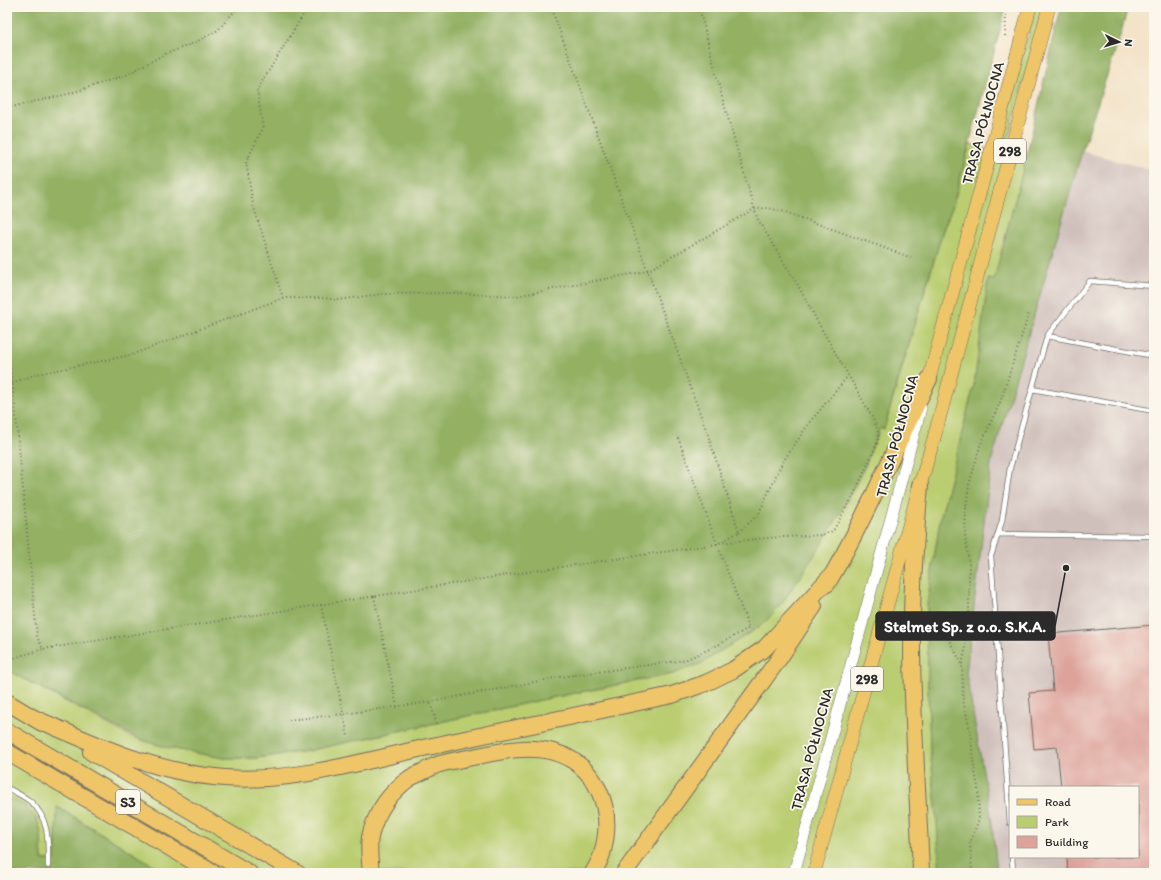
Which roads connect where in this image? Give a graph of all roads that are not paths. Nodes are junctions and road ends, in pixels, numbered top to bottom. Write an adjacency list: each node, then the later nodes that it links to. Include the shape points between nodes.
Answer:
1 (1030, 7): 6 (main road, TRASA PÓŁNOCNA / 298)
2 (1049, 7): 9 (main road, 298)
3 (1154, 286): 4 (lane, via 1090,281)
4 (1047, 336): 5 (lane); 7 (lane)
5 (1154, 356)
6 (929, 379): 12 (highway, via 852,541); 29 (street, TRASA PÓŁNOCNA)
7 (1032, 389): 8 (lane); 10 (lane, via 1010,468)
8 (1154, 411)
9 (920, 485): 30 (main road, 298); 31 (highway, via 914,561 912,677)
10 (998, 534): 11 (lane); 18 (lane, via 991,556)
11 (1154, 536)
12 (832, 575): 14 (highway, via 765,648 733,670 706,684 672,695 324,770 263,778 225,778 183,773 108,751); 28 (highway, via 799,630)
13 (7, 702): 14 (highway)
14 (34, 718): 25 (highway)
15 (7, 731): 24 (highway, S3)
16 (7, 752): 19 (highway, S3)
17 (7, 788): 21 (lane, via 31,802 42,815 48,834)
18 (1009, 809)
19 (174, 851): 22 (highway); 23 (highway, S3)
20 (1012, 858): 32 (lane)
21 (48, 866)
22 (202, 873)
23 (213, 873)
24 (249, 873)
25 (297, 873)
26 (371, 873): 27 (highway, via 370,837 377,816 390,796 410,778 439,764 505,750 535,749 551,751 580,765 593,780 604,803 607,820 606,838 602,856)
27 (593, 873)
28 (624, 873)
29 (794, 873)
30 (814, 873)
31 (922, 873)
32 (1014, 873)

